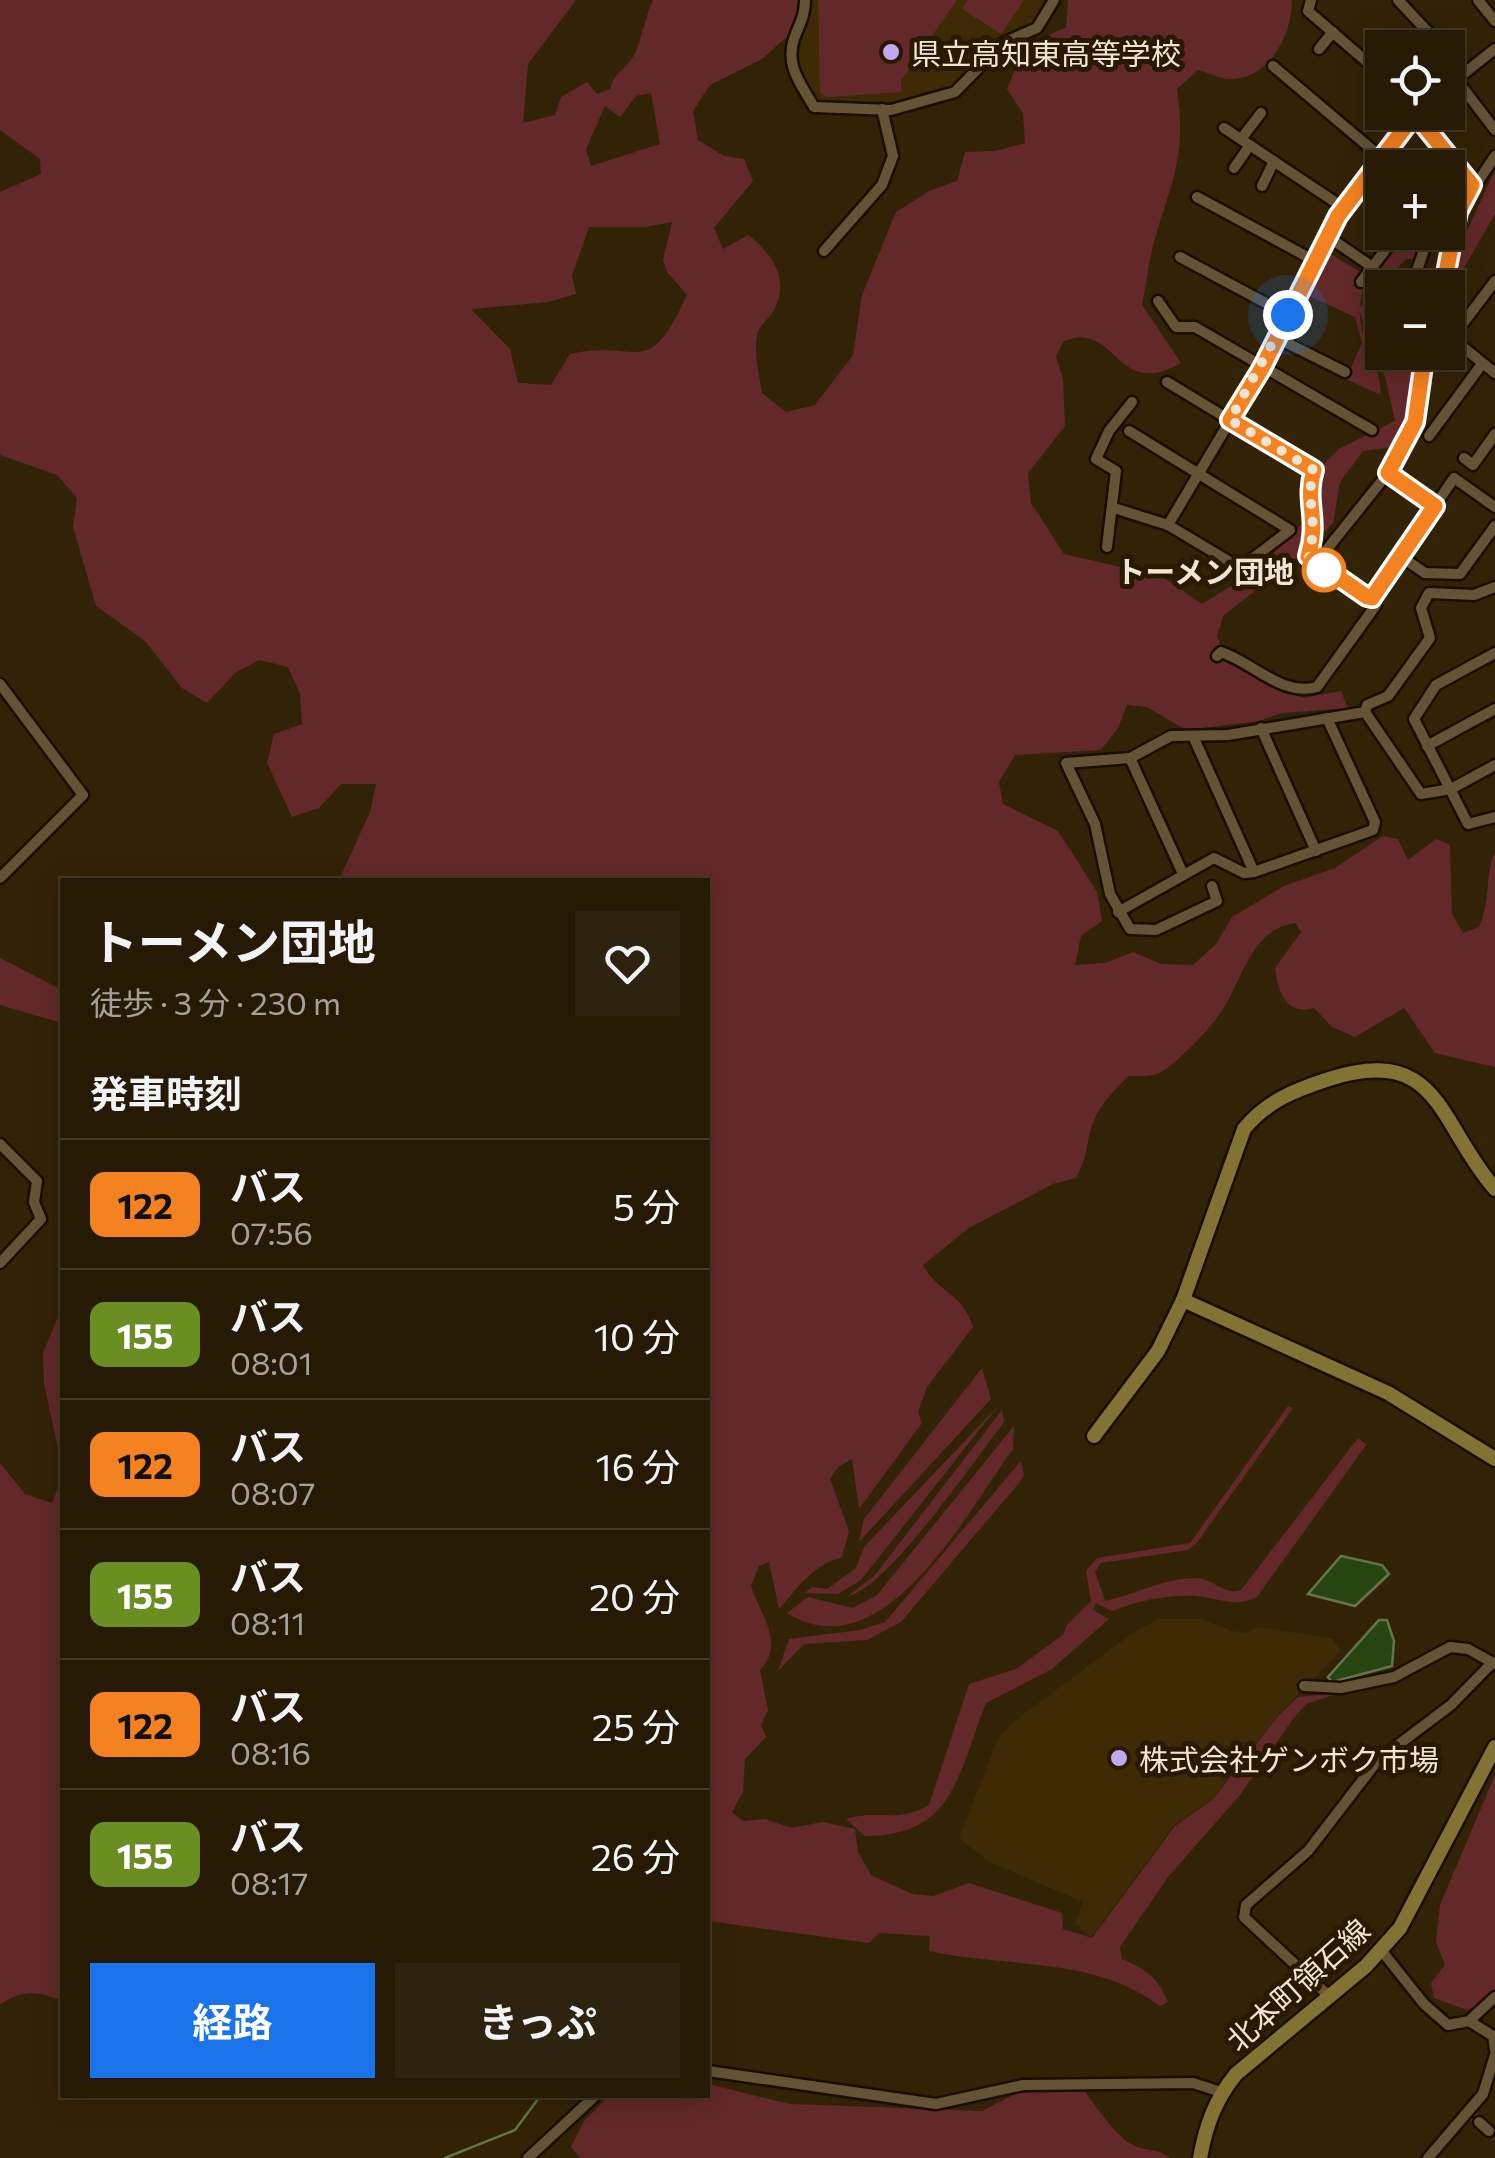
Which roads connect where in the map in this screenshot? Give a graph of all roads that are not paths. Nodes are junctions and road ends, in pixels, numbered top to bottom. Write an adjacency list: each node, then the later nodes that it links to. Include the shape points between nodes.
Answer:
1 (806, 0): 15 (street, via 790,66 814,107)
2 (1054, 0): 15 (street, via 1037,28 1003,44 955,92)
3 (1311, 0): 8 (street, via 1308,10)
4 (1398, 0): 7 (street)
5 (1478, 0): 6 (street)
6 (1495, 21)
7 (1426, 30)
8 (1333, 32): 10 (street); 11 (street)
9 (1495, 49): 13 (street)
10 (1319, 50)
11 (1365, 60)
12 (1273, 66): 21 (street)
13 (1465, 72)
14 (1465, 91): 19 (street)
15 (882, 109): 32 (street, via 893,156 882,185)
16 (1261, 113): 20 (street)
17 (1224, 128): 20 (street)
18 (1429, 130): 26 (street)
19 (1495, 130)
20 (1245, 142): 23 (street); 24 (street)
21 (1365, 150)
22 (1495, 156): 26 (street)
23 (1274, 161): 27 (street); 29 (street)
24 (1234, 168)
25 (1365, 182): 29 (street)
26 (1472, 185): 36 (street, via 1458,212)
27 (1262, 186)
28 (1197, 196): 34 (street)
29 (1344, 208): 30 (street)
30 (1327, 236): 34 (street); 35 (street)
31 (1385, 250): 35 (street)
32 (824, 252)
33 (1180, 258): 40 (street)
34 (1315, 261): 40 (street)
35 (1371, 266): 38 (street)
36 (1447, 270)
37 (1495, 281): 41 (street)
38 (1361, 282)
39 (1158, 301): 45 (street, via 1176,327 1194,326)
40 (1288, 315): 42 (street)
41 (1465, 321)
42 (1277, 338): 45 (street); 47 (street)
43 (1465, 348): 44 (street)
44 (1482, 364): 48 (street); 55 (street)
45 (1262, 368): 51 (street); 52 (street)
46 (1422, 370): 58 (street, via 1415,422)
47 (1346, 372)
48 (1495, 373)
49 (1167, 382): 51 (street)
50 (1132, 402): 63 (street, via 1096,459 1116,471)
51 (1230, 420): 59 (street); 68 (street, via 1314,470 1309,498 1316,531 1308,556)
52 (1372, 430)
53 (1129, 432): 59 (street)
54 (1495, 434): 56 (street, via 1474,465)
55 (1429, 436)
56 (1464, 458)
57 (1444, 470): 60 (street)
58 (1388, 473): 61 (street); 68 (street)
59 (1198, 474): 64 (street); 64 (street, via 1290,530 1287,536 1240,568)
60 (1454, 478): 61 (street); 62 (street)
61 (1435, 506): 67 (street)
62 (1495, 507)
63 (1114, 508): 64 (street); 66 (street)
64 (1168, 524)
65 (1495, 526): 67 (street, via 1460,574 1425,574)
66 (1107, 547)
67 (1400, 556): 70 (street)
68 (1316, 563): 70 (street)
69 (1495, 588): 75 (street, via 1429,593 1421,608 1430,638 1388,696)
70 (1372, 598): 72 (street, via 1376,605 1317,687 1302,691 1232,656)
71 (1495, 653): 79 (street, via 1436,685 1414,720)
72 (1218, 656)
73 (0, 684): 87 (street, via 83,794)
74 (1495, 709): 79 (street)
75 (1365, 712): 76 (street); 82 (street, via 1421,794)
76 (1328, 718): 77 (street); 84 (street, via 1375,822 1372,830)
77 (1261, 728): 78 (street); 84 (street)
78 (1194, 736): 80 (street, via 1171,736); 85 (street)
79 (1427, 746): 82 (street)
80 (1130, 758): 86 (street); 89 (street, via 1066,763 1095,824)
81 (1495, 765): 82 (street)
82 (1451, 789): 83 (street, via 1468,824)
83 (1495, 818)
84 (1316, 851): 85 (street)
85 (1254, 872): 86 (street, via 1214,858)
86 (1184, 874): 89 (street)
87 (0, 878)
88 (1212, 886): 89 (street, via 1218,901 1156,930 1136,932)
89 (1118, 912)
90 (0, 1144): 92 (street, via 37,1181 34,1202 41,1219)
91 (1495, 1189): 93 (street, via 1439,1104 1402,1072 1362,1068 1307,1086 1259,1111 1244,1129)
92 (0, 1263)
93 (1183, 1300): 94 (street, via 1148,1366); 95 (street, via 1388,1393)
94 (1094, 1436)
95 (1495, 1459)
96 (1494, 1663): 97 (street, via 1450,1646 1394,1677 1340,1688); 100 (street, via 1378,1760 1308,1850 1246,1906 1244,1917)
97 (1304, 1686)
98 (1495, 1747): 99 (street, 北本町領石線, via 1418,1898)
99 (1381, 1950): 100 (street, 北本町領石線); 102 (street, via 1448,2024)
100 (1330, 1997): 105 (street, 北本町領石線)
101 (1495, 1997): 102 (street)
102 (1468, 2020): 103 (street, via 1493,2036)
103 (1495, 2052): 107 (street)
104 (710, 2071): 105 (street, via 936,2104 1024,2084 1193,2084)
105 (1221, 2092): 110 (street, 北本町領石線)
106 (593, 2098): 109 (street)
107 (1474, 2116): 108 (street); 111 (street)
108 (1488, 2131)
109 (528, 2158)
110 (1200, 2158)
111 (1428, 2158)

